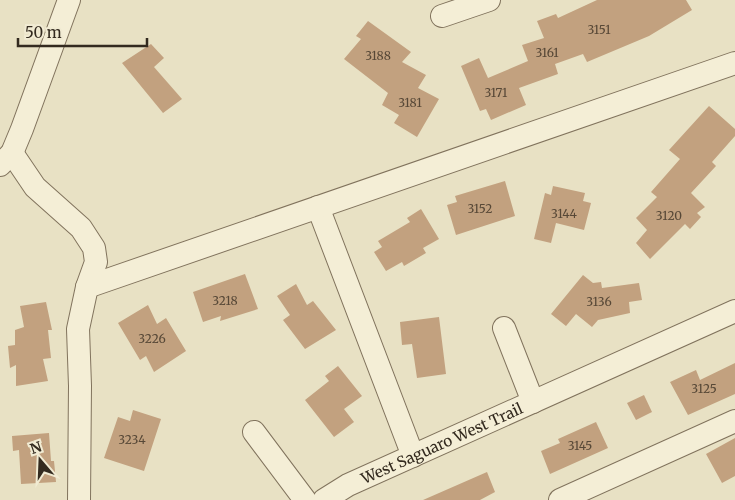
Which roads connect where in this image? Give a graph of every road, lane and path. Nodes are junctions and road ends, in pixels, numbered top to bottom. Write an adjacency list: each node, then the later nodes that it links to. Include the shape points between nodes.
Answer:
1 (69, 0): 5 (street)
2 (489, 0): 3 (street)
3 (442, 16)
4 (735, 63): 6 (street)
5 (6, 159): 7 (street, via 81,228 94,248 96,262)
6 (318, 207): 7 (street); 13 (street)
7 (87, 287): 14 (street, via 78,328)
8 (735, 311): 10 (street, West Saguaro West Trail)
9 (504, 328): 10 (street, West Saguaro West Trail)
10 (533, 402): 13 (street, West Saguaro West Trail)
11 (735, 421): 17 (street)
12 (254, 432): 15 (street)
13 (413, 456): 16 (street, West Saguaro West Trail, via 348,485)
14 (79, 500)
15 (305, 500)
16 (324, 500)
17 (560, 500)

